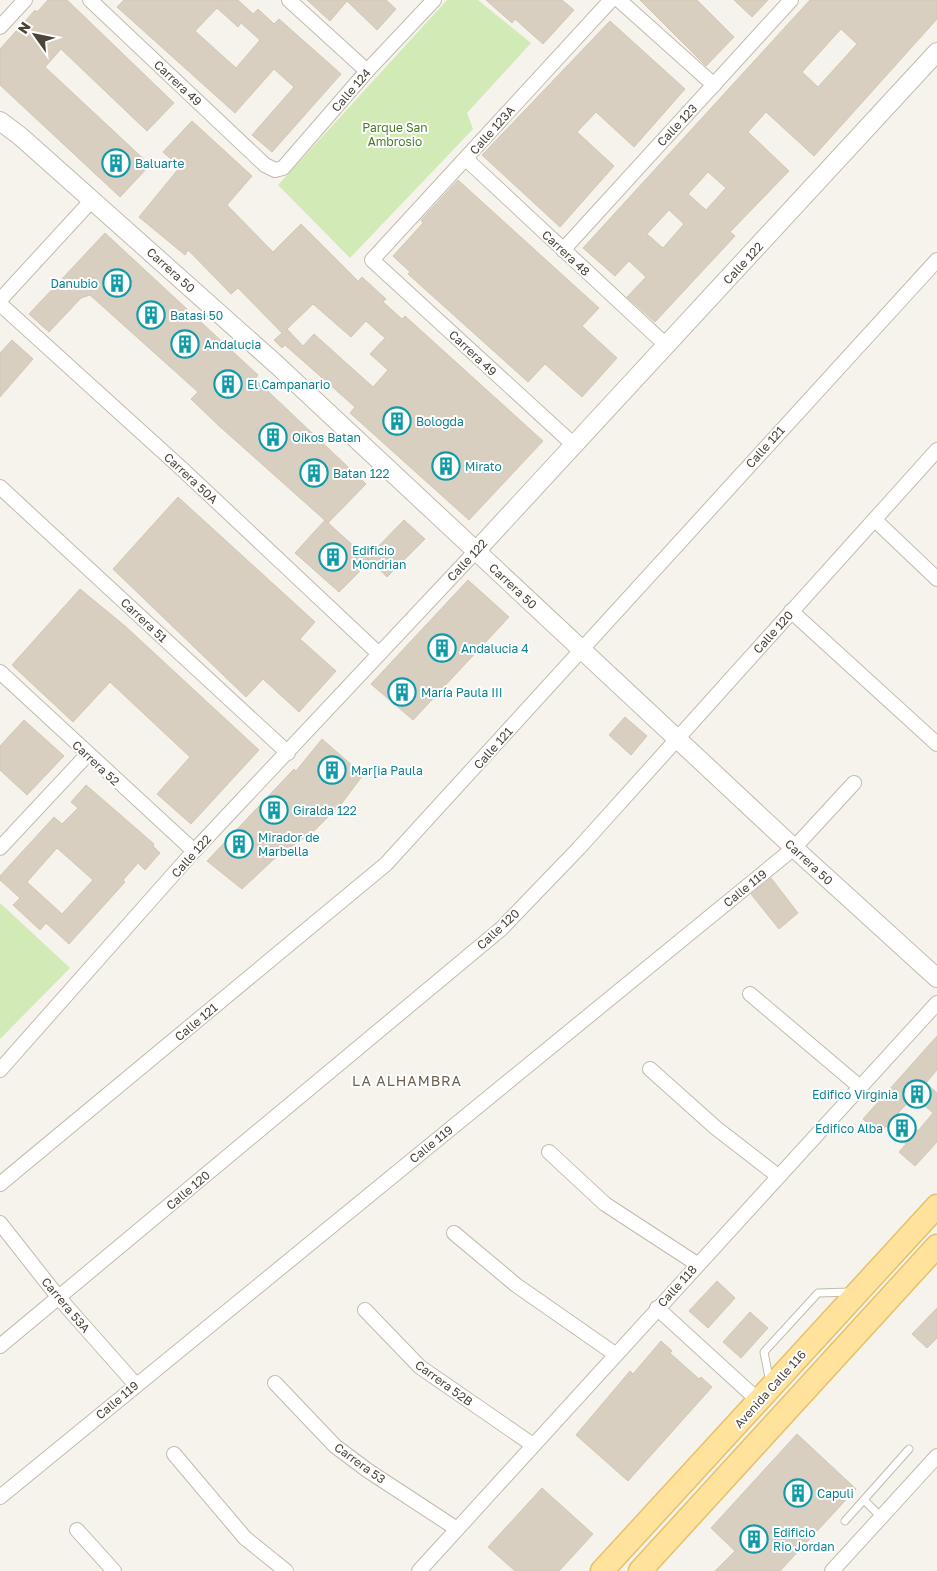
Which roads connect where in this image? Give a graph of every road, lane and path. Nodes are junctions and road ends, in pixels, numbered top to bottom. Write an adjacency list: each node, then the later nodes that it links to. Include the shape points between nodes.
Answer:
1 (25, 0): 8 (street)
2 (90, 0): 16 (street, Carrera 49)
3 (289, 0): 10 (street)
4 (434, 0): 10 (street, Calle 124)
5 (611, 0): 15 (street, Calle 123A)
6 (620, 0): 11 (street)
7 (791, 0): 11 (street, Calle 123)
8 (0, 27)
9 (937, 52): 23 (street, Calle 122)
10 (366, 71): 16 (street, Calle 124, via 283,168 275,170)
11 (714, 85): 18 (street, Calle 123)
12 (0, 111): 14 (street, Carrera 50, via 16,126)
13 (0, 121): 14 (street, Carrera 50)
14 (20, 136): 17 (street, Carrera 50)
15 (466, 159): 18 (street, Carrera 48); 19 (street, Calle 123A)
16 (266, 165)
17 (92, 200): 21 (street); 28 (street, Carrera 50, via 277,365)
18 (562, 250): 23 (street, Carrera 48)
19 (372, 260): 24 (street, Carrera 49)
20 (937, 260): 31 (street, Calle 121)
21 (0, 300)
22 (0, 304): 32 (street, Carrera 50A)
23 (667, 346): 24 (street, Calle 122)
24 (575, 446): 28 (street, Calle 122)
25 (937, 450): 27 (street, Calle 120)
26 (0, 487): 36 (street, Carrera 51)
27 (875, 520): 29 (street); 30 (street, Calle 120)
28 (476, 551): 31 (street, Carrera 50); 32 (street, Calle 122)
29 (937, 579)
30 (791, 611): 34 (street, Calle 120); 35 (street)
31 (580, 649): 34 (street, Carrera 50); 50 (street, Calle 121, via 386,864)
32 (379, 654): 36 (street, Calle 122)
33 (0, 672): 37 (street, Carrera 52)
34 (678, 739): 40 (street, Carrera 50); 57 (street, Calle 120, via 501,929)
35 (937, 744)
36 (288, 753): 41 (street, Calle 122)
37 (88, 755): 39 (street); 41 (street, Carrera 52)
38 (854, 783): 40 (street, Calle 119)
39 (0, 848)
40 (794, 848): 42 (street, Carrera 50); 63 (street, Calle 119)
41 (194, 852): 46 (street, Calle 122)
42 (937, 978)
43 (750, 994): 47 (street)
44 (937, 1003): 47 (street, Calle 118)
45 (650, 1069): 49 (street, via 716,1128)
46 (0, 1070)
47 (860, 1087): 49 (street, Calle 118)
48 (549, 1152): 55 (street, via 605,1204)
49 (778, 1176): 55 (street, Calle 118)
50 (0, 1184)
51 (937, 1206): 56 (main road, Avenida Calle 116)
52 (0, 1223): 57 (street, Carrera 53A)
53 (454, 1234): 61 (street, via 516,1285)
54 (937, 1246): 79 (main road)
55 (697, 1264): 58 (street, Calle 118)
56 (858, 1292): 64 (main road, Avenida Calle 116); 64 (lane, via 818,1293 764,1352)
57 (59, 1298): 60 (street, Calle 120); 63 (street, Carrera 53A)
58 (657, 1308): 61 (street, Calle 118); 64 (street)
59 (365, 1310): 65 (street, Carrera 52B, via 420,1367)
60 (0, 1346)
61 (615, 1354): 65 (street, Calle 118)
62 (275, 1383): 73 (street, Carrera 53, via 335,1446)
63 (136, 1385): 69 (street, Calle 119)
64 (765, 1395): 78 (main road, Avenida Calle 116)
65 (533, 1445): 73 (street, Calle 118)
66 (909, 1449): 70 (lane)
67 (174, 1454): 76 (street, via 245,1538)
68 (937, 1456): 71 (street)
69 (0, 1497)
70 (864, 1500): 71 (lane); 72 (lane)
71 (881, 1517): 80 (street)
72 (846, 1521)
73 (457, 1529): 77 (street, Calle 118)
74 (77, 1530): 75 (street)
75 (114, 1571)
76 (286, 1571)
77 (419, 1571)
78 (602, 1571)
79 (640, 1571)
80 (832, 1571)

